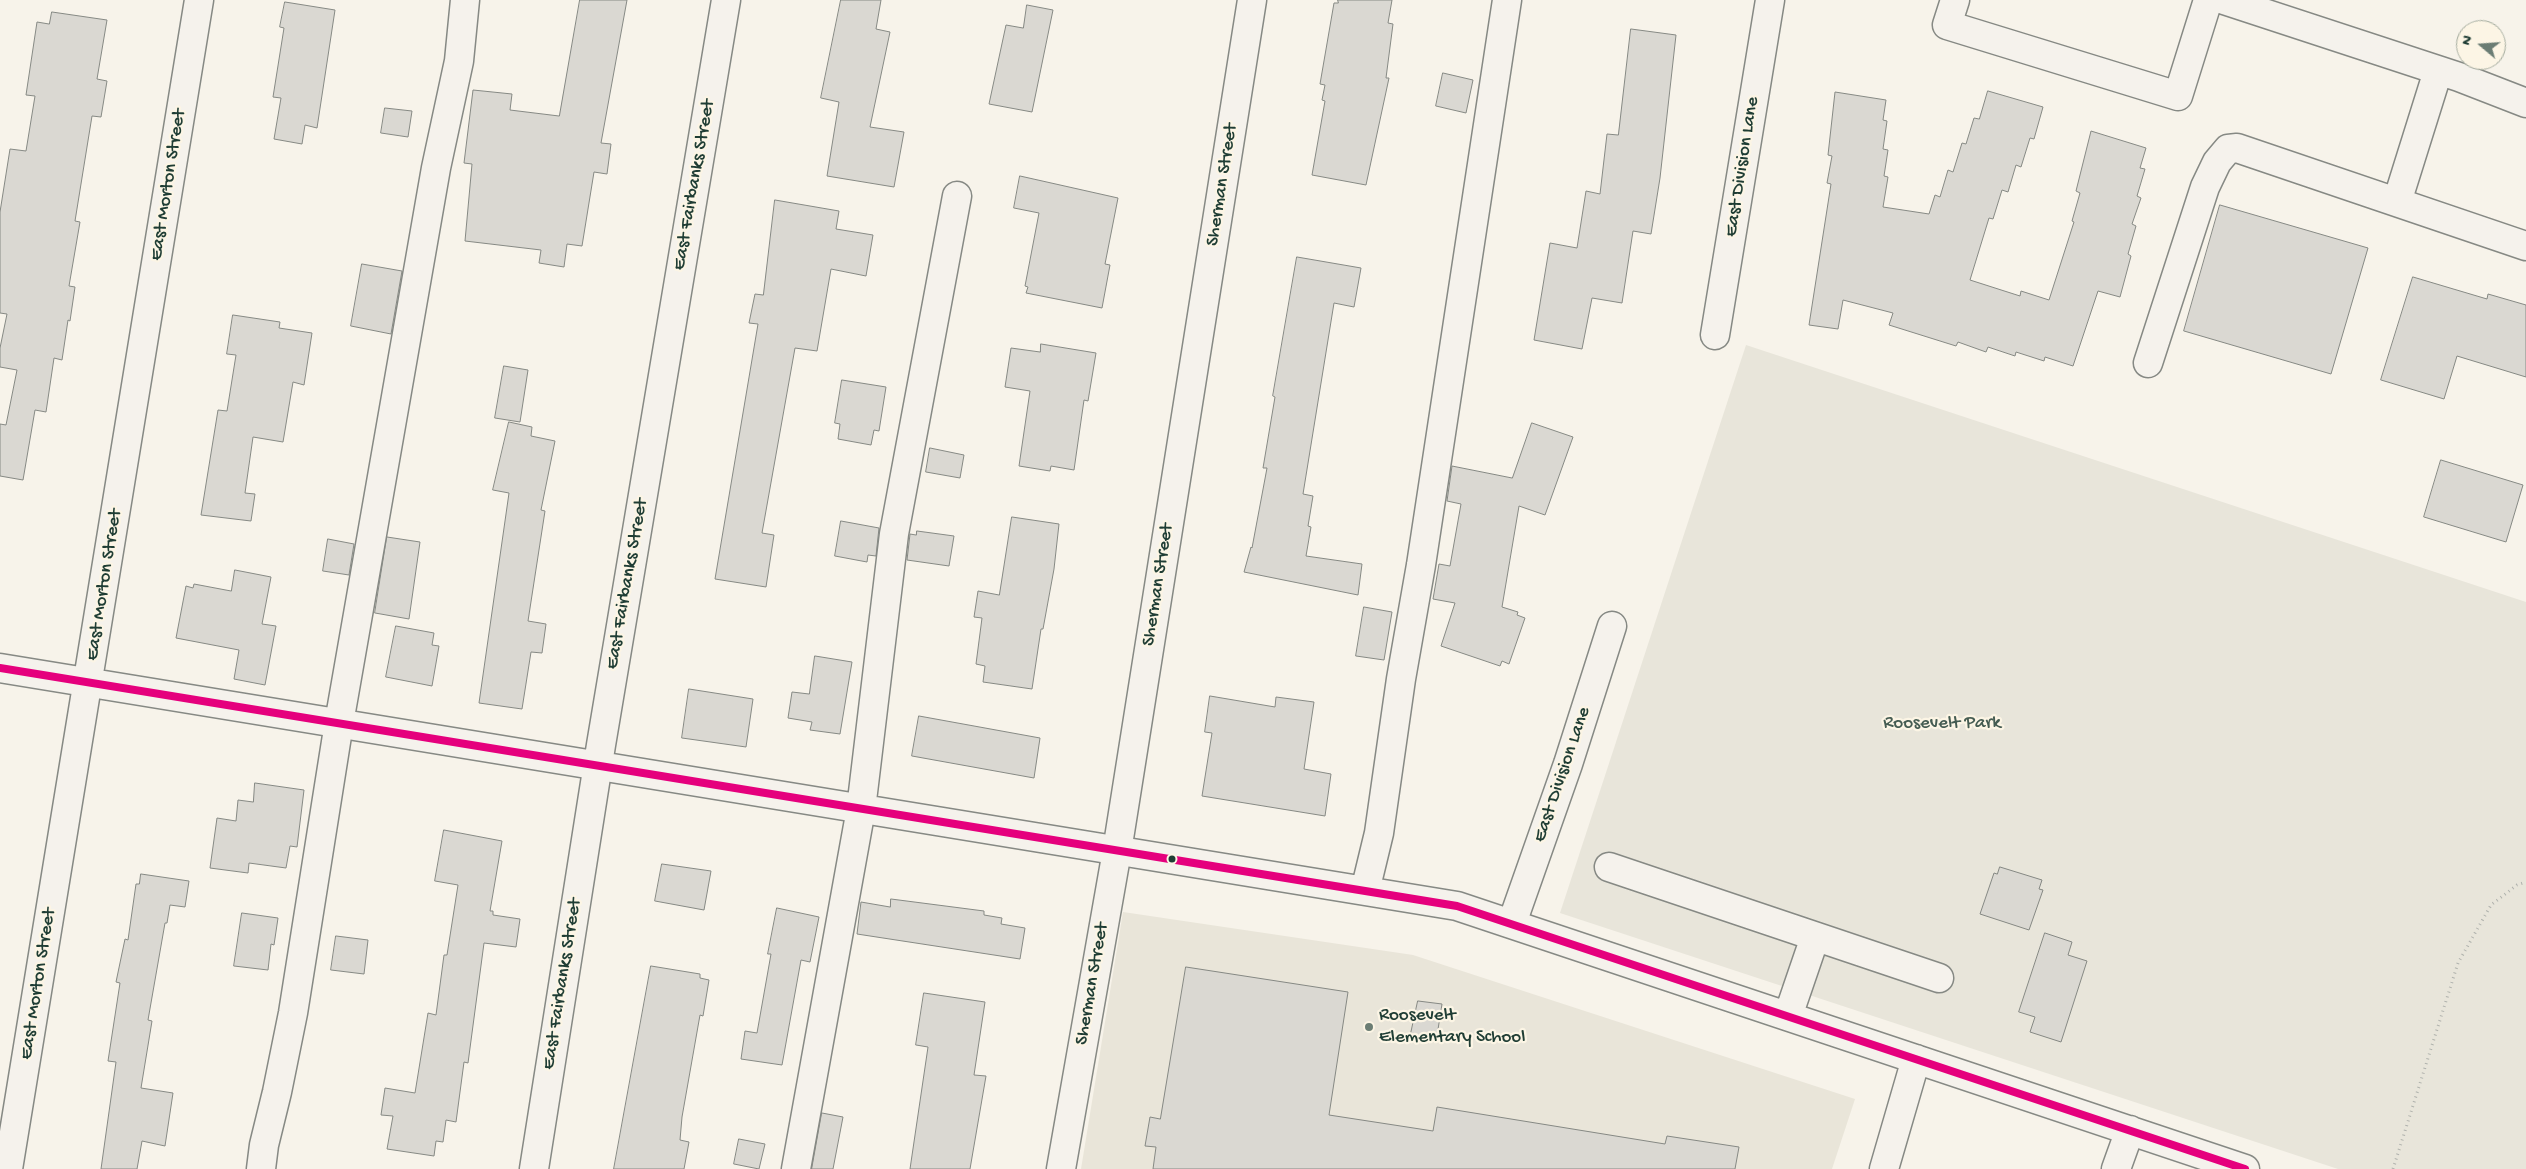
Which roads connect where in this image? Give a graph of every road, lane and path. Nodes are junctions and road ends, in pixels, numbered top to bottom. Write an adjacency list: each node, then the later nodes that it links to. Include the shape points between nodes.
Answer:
1 (199, 0): 19 (street, East Morton Street)
2 (465, 0): 20 (street, via 459,61 436,168)
3 (726, 0): 21 (street, East Fairbanks Street)
4 (1252, 0): 23 (street, Sherman Street)
5 (1508, 0): 26 (street, via 1379,832)
6 (1770, 0): 15 (street, East Division Lane)
7 (1955, 0): 8 (street, via 1947,25 2178,96)
8 (2208, 0)
9 (2224, 0): 10 (street)
10 (2438, 72): 11 (street); 13 (street)
11 (2526, 103)
12 (957, 196): 22 (street, via 894,534)
13 (2397, 202): 14 (street); 16 (street, via 2238,148 2228,149 2217,162 2205,188)
14 (2526, 246)
15 (1715, 335)
16 (2148, 363)
17 (1612, 626): 27 (street, East Division Lane)
18 (0, 668): 19 (street)
19 (89, 681): 20 (street); 33 (street, East Morton Street)
20 (339, 723): 21 (street); 34 (street, via 293,1013)
21 (598, 766): 22 (street); 35 (street, East Fairbanks Street)
22 (861, 809): 23 (street); 36 (street)
23 (1116, 851): 26 (street); 37 (street, Sherman Street)
24 (1609, 867): 28 (street)
25 (2526, 882): 41 (path, via 2491,905 2458,963)
26 (1365, 891): 27 (street, via 1457,906)
27 (1512, 923): 30 (street)
28 (1815, 936): 29 (street); 30 (street)
29 (1939, 978)
30 (1788, 1016): 31 (street)
31 (1916, 1059): 32 (street); 38 (street)
32 (2130, 1130): 39 (street); 40 (street)
33 (8, 1169)
34 (261, 1169)
35 (534, 1169)
36 (796, 1169)
37 (1061, 1169)
38 (1884, 1169)
39 (2116, 1169)
40 (2245, 1169)
41 (2393, 1169)

